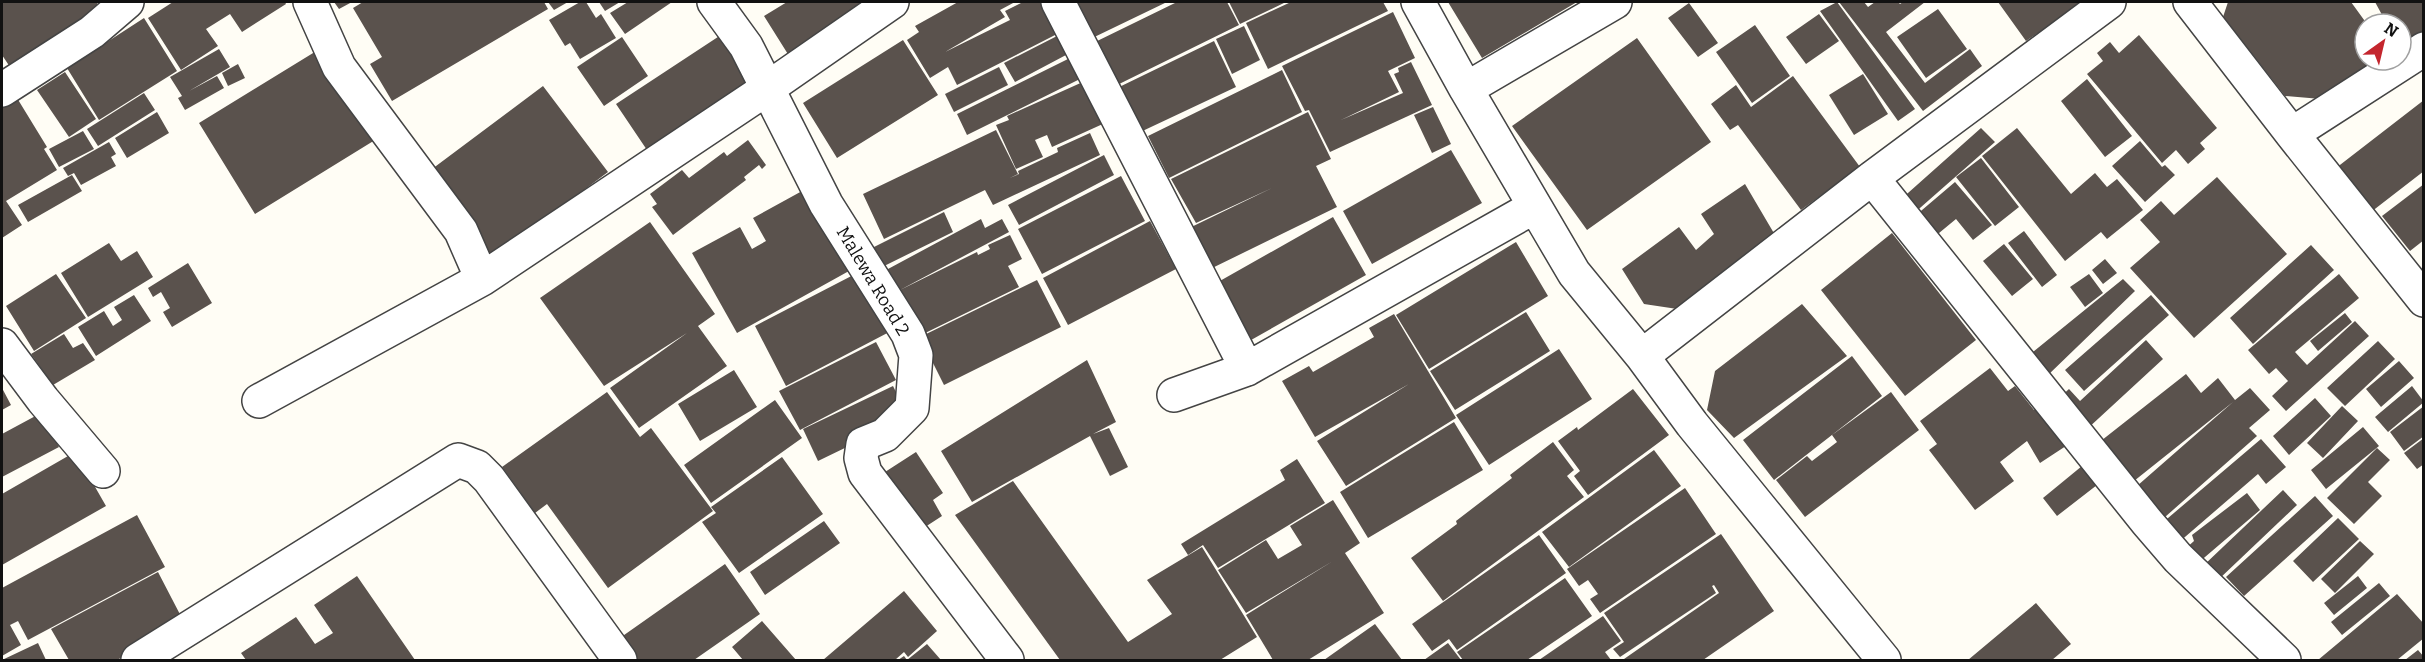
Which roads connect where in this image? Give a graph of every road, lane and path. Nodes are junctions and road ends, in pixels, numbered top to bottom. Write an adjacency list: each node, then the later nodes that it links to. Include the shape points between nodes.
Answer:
1 (127, 2): 13 (street, via 92,32)
2 (310, 2): 17 (street, via 339,67 461,231)
3 (714, 2): 11 (street, Malewa Road 2, via 746,46)
4 (892, 2): 11 (street)
5 (1058, 2): 21 (street)
6 (1418, 2): 12 (street)
7 (1615, 2): 12 (street)
8 (2109, 2): 15 (street)
9 (2190, 2): 14 (street)
10 (2424, 49): 14 (street)
11 (768, 88): 17 (street); 27 (street, Malewa Road 2, via 826,204 908,334 916,356 912,408 885,435 863,444 865,473)
12 (1466, 89): 16 (street)
13 (2, 90)
14 (2292, 134): 18 (street)
15 (1872, 178): 20 (street); 29 (street, via 2147,522 2178,558)
16 (1534, 207): 20 (street, via 1574,273); 21 (street)
17 (482, 279): 23 (street)
18 (2424, 300)
19 (2, 345): 24 (street)
20 (1641, 356): 28 (street)
21 (1247, 369): 22 (street)
22 (1174, 395)
23 (259, 401)
24 (103, 471)
25 (138, 660): 26 (street, via 458,460 477,467 489,479)
26 (620, 660)
27 (1007, 660)
28 (1884, 660)
29 (2284, 660)

